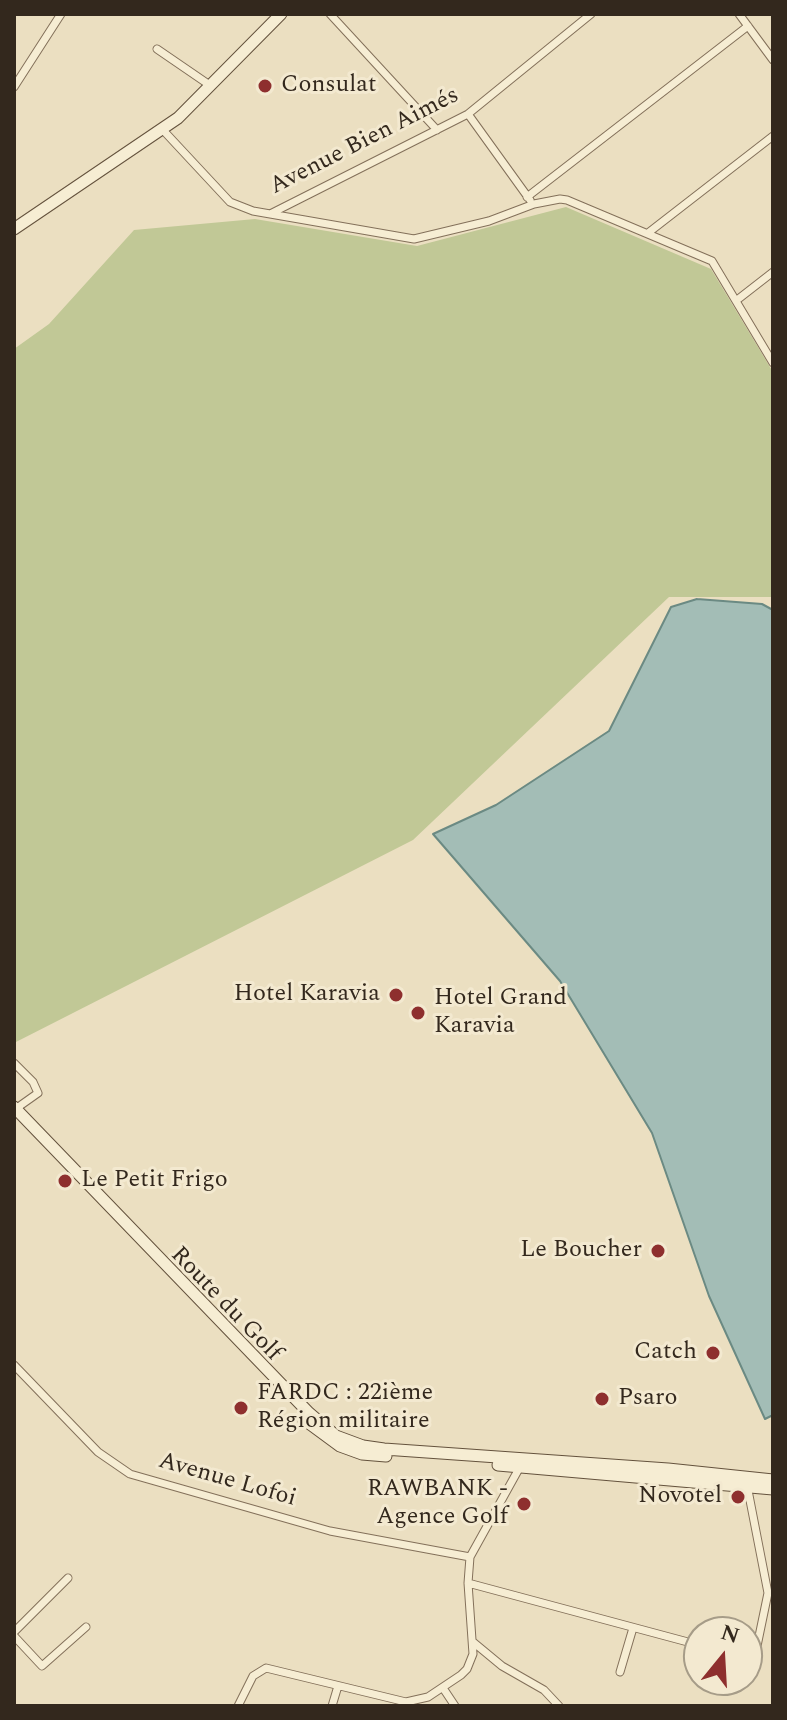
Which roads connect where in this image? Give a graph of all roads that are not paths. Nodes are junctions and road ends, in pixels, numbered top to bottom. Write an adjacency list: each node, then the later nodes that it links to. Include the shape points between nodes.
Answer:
1 (61, 14): 10 (street)
2 (281, 14): 9 (main road)
3 (330, 14): 13 (street)
4 (591, 14): 11 (street, Avenue Bien Aimés)
5 (739, 14): 6 (street)
6 (748, 26): 8 (street); 15 (street)
7 (157, 49): 9 (street)
8 (773, 60)
9 (211, 86): 12 (main road)
10 (14, 87)
11 (468, 114): 13 (street, Avenue Bien Aimés); 15 (street)
12 (162, 129): 17 (street, via 230,202); 18 (main road)
13 (437, 130): 17 (street, Avenue Bien Aimés)
14 (773, 136): 19 (street)
15 (527, 197): 16 (street)
16 (534, 204): 17 (street, via 414,239); 19 (street, via 567,200)
17 (270, 214)
18 (14, 229)
19 (648, 233): 21 (street, via 712,261)
20 (773, 272): 21 (street)
21 (737, 300): 22 (street)
22 (773, 363)
23 (14, 1063): 24 (street, via 38,1093)
24 (14, 1111): 26 (main road, Route du Golf, via 324,1436 367,1455)
25 (14, 1365): 30 (street, Avenue Lofoi, via 98,1452 130,1474 330,1531)
26 (521, 1463): 28 (main road, Route du Golf); 30 (street)
27 (773, 1480): 28 (main road)
28 (746, 1481): 29 (main road, Route du Golf); 33 (street, via 768,1593)
29 (773, 1489)
30 (470, 1557): 32 (street)
31 (68, 1578): 36 (street)
32 (468, 1583): 35 (street); 38 (street)
33 (763, 1617)
34 (86, 1627): 36 (street, via 42,1666)
35 (633, 1628): 37 (street); 39 (street)
36 (14, 1634)
37 (683, 1641)
38 (473, 1642): 41 (street, via 467,1669); 45 (street)
39 (620, 1672)
40 (338, 1686): 41 (street, via 406,1702); 42 (street, via 263,1668); 43 (street)
41 (443, 1688): 44 (street)
42 (238, 1706)
43 (332, 1706)
44 (455, 1706)
45 (559, 1706)

